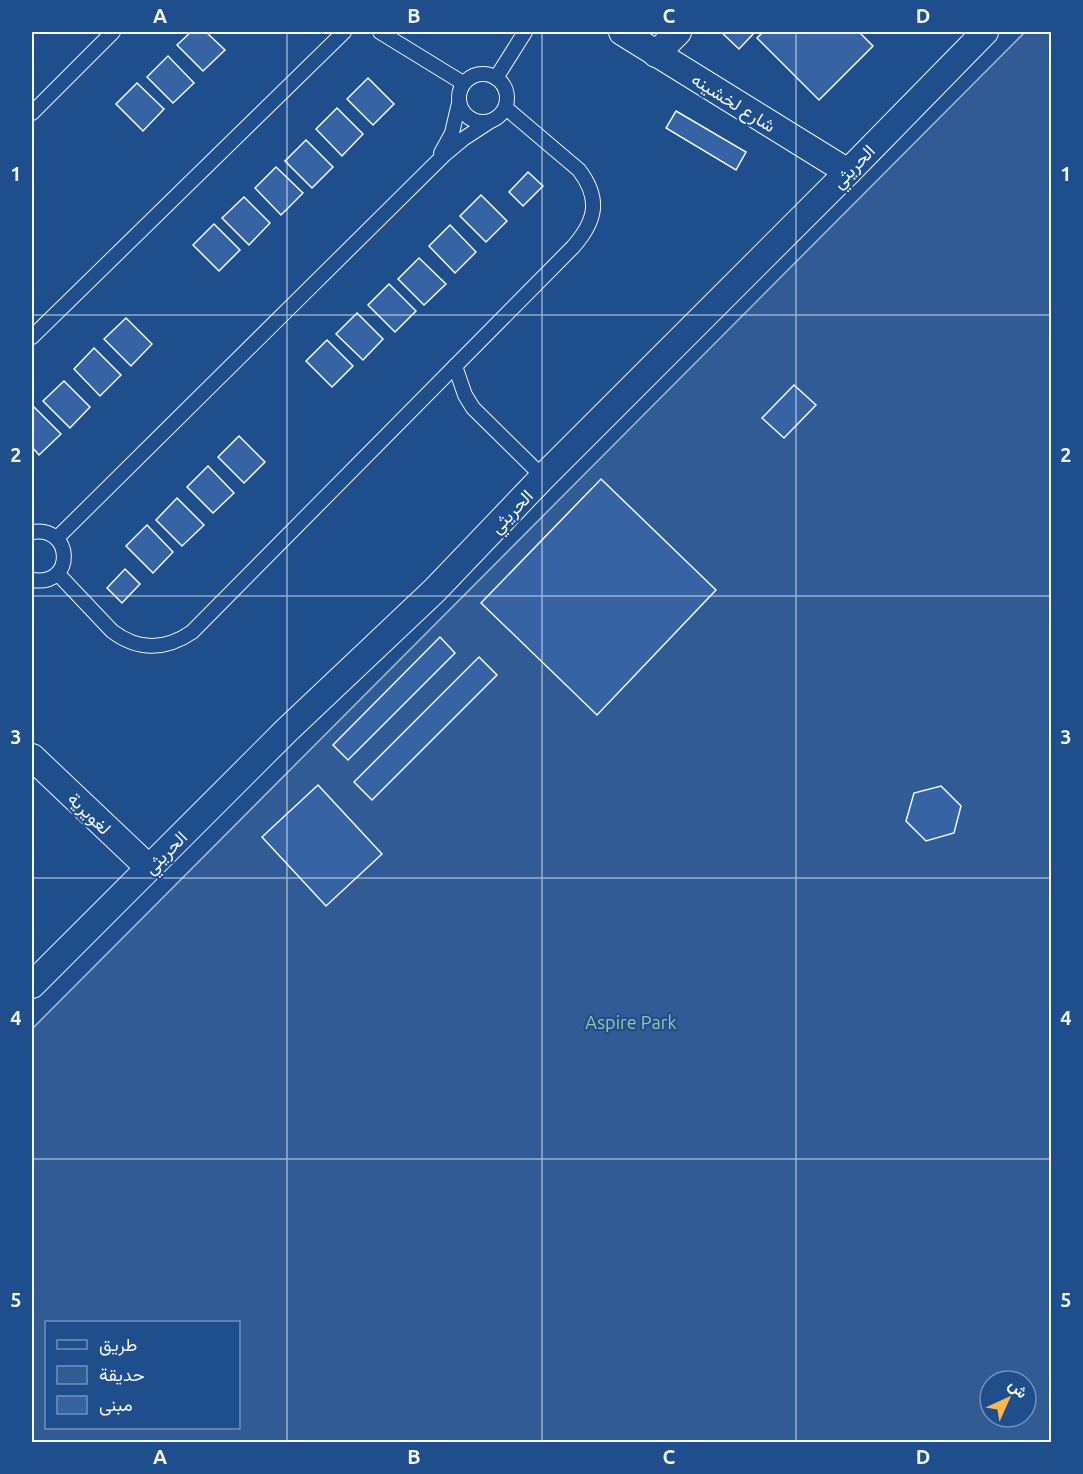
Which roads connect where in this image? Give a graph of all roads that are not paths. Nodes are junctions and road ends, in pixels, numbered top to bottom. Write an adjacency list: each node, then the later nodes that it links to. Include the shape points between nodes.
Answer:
1 (113, 32): 13 (lane)
2 (344, 32): 17 (lane)
3 (380, 32): 10 (lane)
4 (525, 32): 9 (lane)
5 (622, 32): 8 (street, شارع لخشينه)
6 (678, 32): 8 (street)
7 (985, 32): 16 (street, الحريثي)
8 (656, 54): 16 (street, شارع لخشينه)
9 (496, 78): 10 (lane, via 478,74); 12 (lane, via 508,97)
10 (463, 83): 11 (lane)
11 (459, 103): 14 (lane, via 467,118 477,123); 15 (lane, via 452,132)
12 (506, 108): 14 (lane); 18 (lane, via 587,180 594,204 592,216 573,248)
13 (32, 113)
14 (489, 122): 15 (lane)
15 (429, 170): 21 (lane)
16 (848, 172): 19 (street, الحريثي)
17 (32, 337)
18 (455, 366): 19 (lane, via 473,408); 22 (lane, via 183,639 147,647 122,639)
19 (543, 477): 25 (street, الحريثي, via 435,590)
20 (32, 532): 21 (lane, via 46,532)
21 (57, 538): 22 (lane, via 64,550 64,563)
22 (58, 574): 23 (lane, via 46,581)
23 (32, 580)
24 (32, 757): 25 (street, لغويرية)
25 (148, 868): 26 (street, الحريثي)
26 (32, 985)

